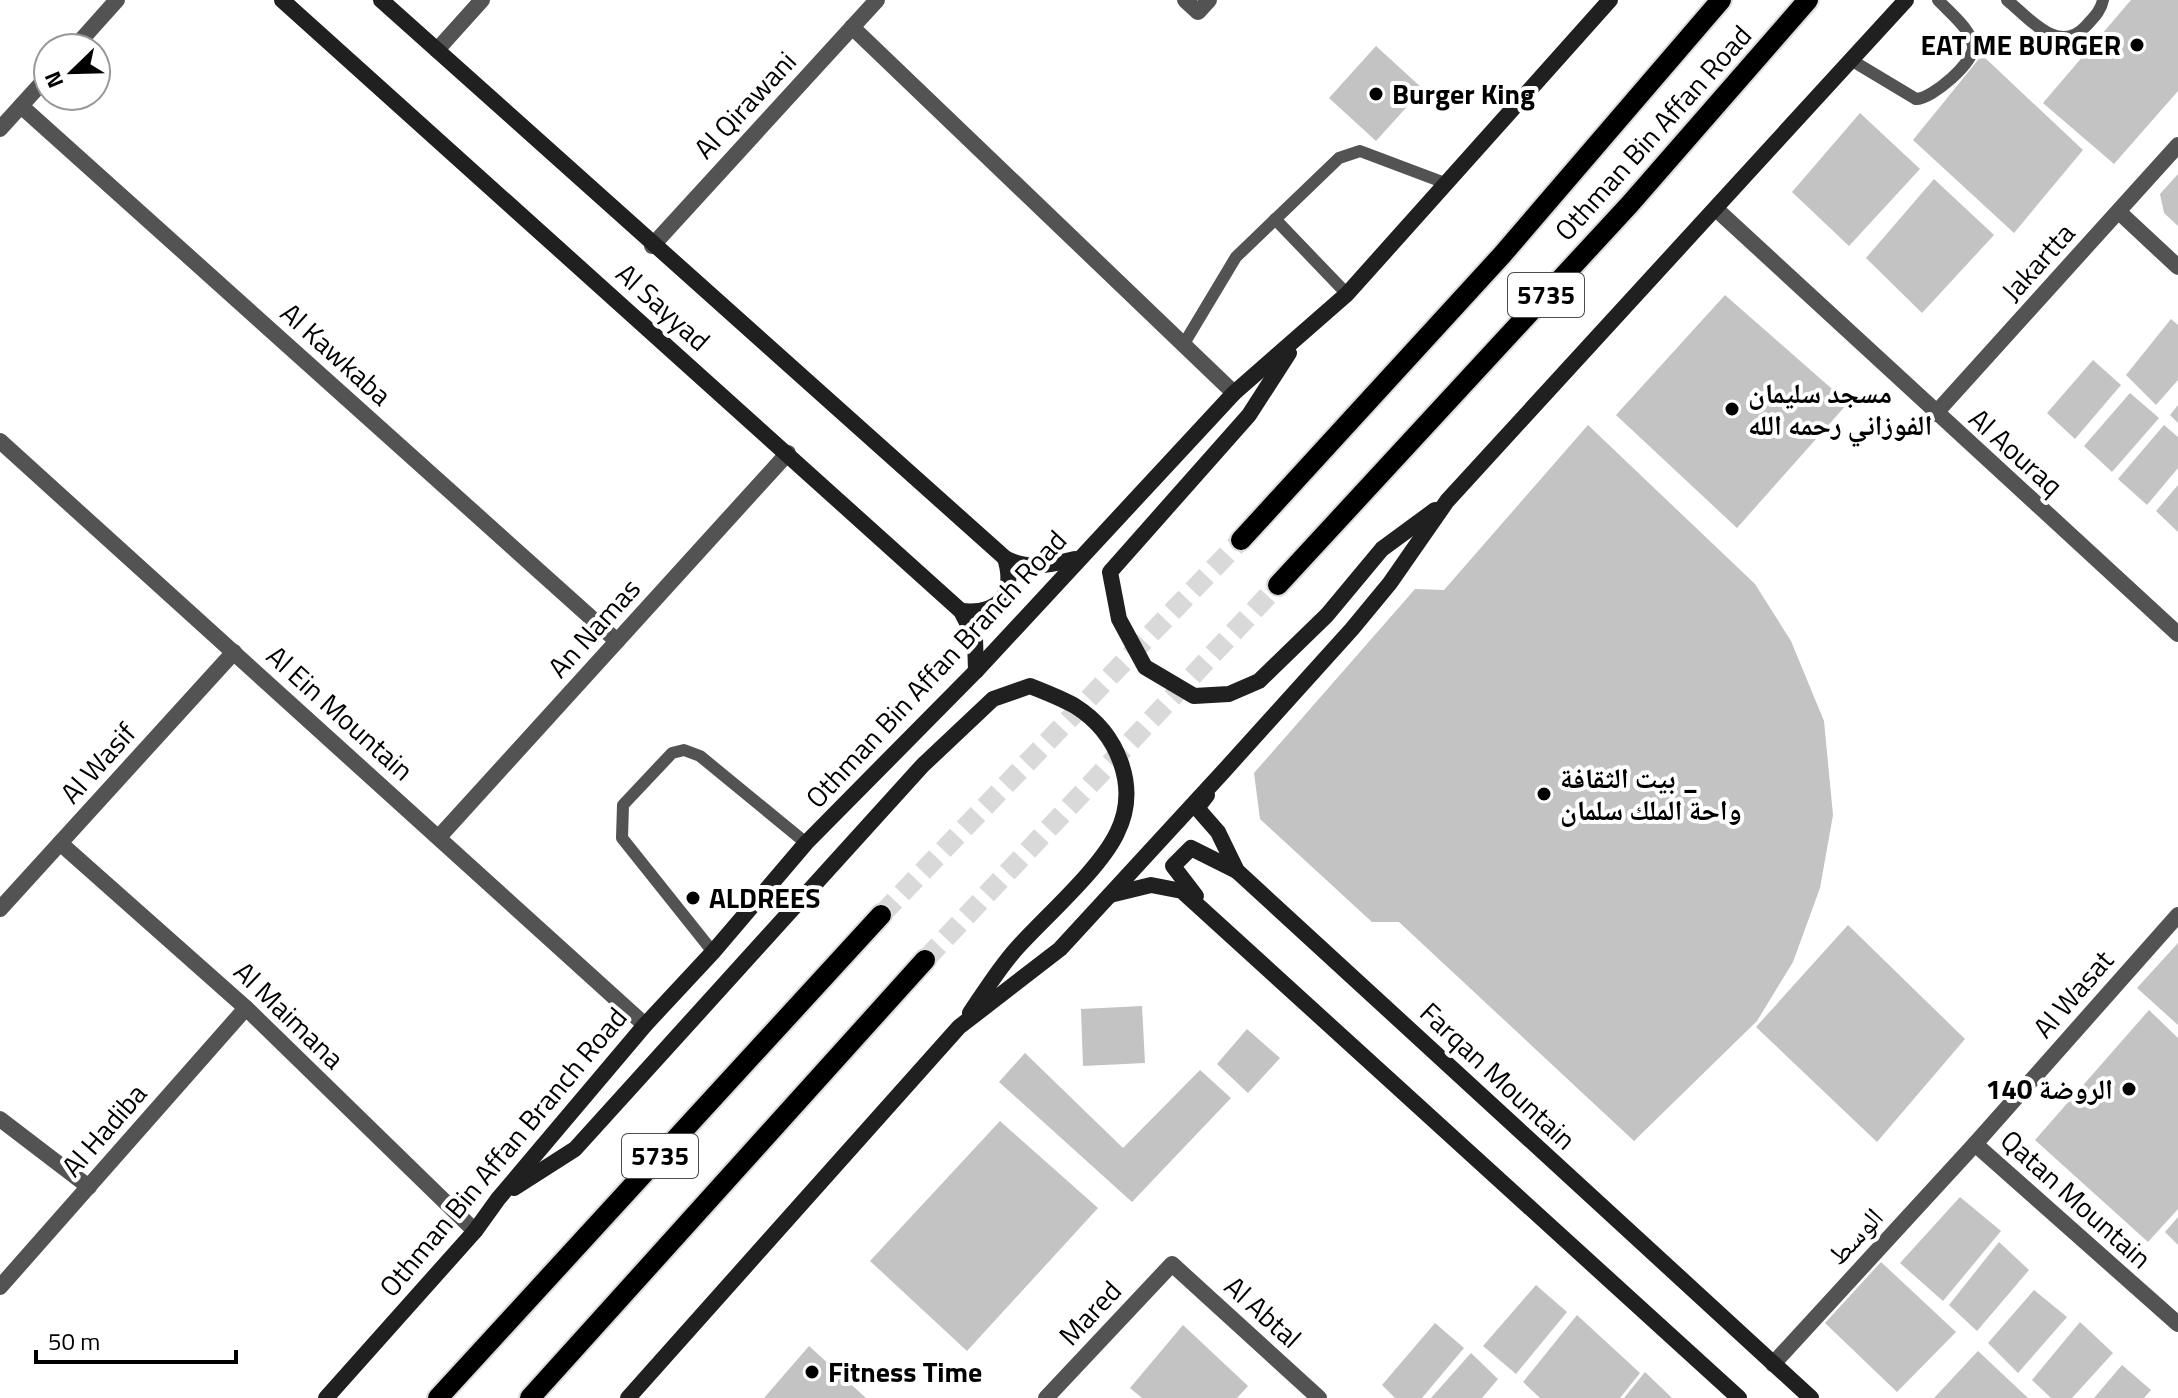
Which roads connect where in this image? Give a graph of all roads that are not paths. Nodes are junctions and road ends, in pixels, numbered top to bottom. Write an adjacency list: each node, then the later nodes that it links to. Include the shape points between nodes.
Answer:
1 (117, 0): 16 (street)
2 (282, 0): 35 (street, Al Sayyad)
3 (381, 0): 17 (street, Al Sayyad)
4 (482, 0): 17 (street)
5 (877, 0): 15 (street, Al Qirawani)
6 (1185, 0): 14 (street)
7 (1721, 0): 37 (main road, Othman Bin Affan Road / 5735, via 1502,255)
8 (1808, 0): 40 (main road, Othman Bin Affan Road / 5735, via 1630,204)
9 (1906, 0): 18 (street)
10 (1938, 0): 18 (lane, via 1973,47 1971,56 1936,93 1916,99)
11 (2007, 0): 12 (lane, via 2053,38 2080,32)
12 (2103, 0)
13 (1605, 2): 23 (street, Othman Bin Affan Branch Road)
14 (1204, 6)
15 (852, 27): 27 (street, Al Qirawani); 31 (street)
16 (88, 32)
17 (437, 50): 27 (street, Al Sayyad)
18 (1851, 60): 24 (street)
19 (32, 94): 20 (street)
20 (21, 106): 21 (street); 43 (street, Al Kawkaba)
21 (0, 129)
22 (2178, 145): 25 (street, Jakartta)
23 (1445, 183): 26 (lane, via 1360,151 1350,152); 29 (street, Othman Bin Affan Branch Road)
24 (1716, 209): 33 (street, Al Aouraq); 36 (street)
25 (2119, 212): 28 (street); 33 (street, Jakartta)
26 (1275, 219): 29 (lane); 31 (lane, via 1236,257)
27 (652, 246): 38 (street, Al Sayyad)
28 (2178, 267)
29 (1347, 294): 30 (street, Othman Bin Affan Branch Road)
30 (1300, 335): 32 (street, Othman Bin Affan Branch Road); 36 (street, via 1249,415 1110,572 1119,619 1145,667 1194,696 1229,694 1259,681 1327,615 1382,549)
31 (1185, 342): 32 (street)
32 (1234, 393): 39 (street, Othman Bin Affan Branch Road)
33 (1935, 414): 42 (street, Al Aouraq)
34 (0, 441): 44 (street, Al Ein Mountain)
35 (788, 453): 41 (street, Al Sayyad); 43 (street, An Namas)
36 (1447, 501): 46 (street, via 1371,606)
37 (1241, 540)
38 (1005, 558): 39 (street, Al Sayyad, via 1041,567); 41 (street, via 1010,575 1006,593 979,613)
39 (1076, 559): 45 (street, Othman Bin Affan Branch Road)
40 (1278, 585)
41 (961, 611): 45 (street, Al Sayyad, via 975,638)
42 (2178, 634)
43 (617, 641): 47 (street, An Namas)
44 (234, 652): 47 (street, Al Ein Mountain); 48 (street, Al Wasif)
45 (976, 671): 49 (street, Othman Bin Affan Branch Road)
46 (1222, 773): 50 (street, Farqan Mountain, via 1197,808 1218,832); 51 (street)
47 (439, 837): 59 (street, Al Ein Mountain)
48 (60, 843): 52 (street, Al Wasif); 58 (street, Al Maimana)
49 (806, 843): 56 (street, Othman Bin Affan Branch Road); 56 (lane, via 700,756 684,750 672,753 623,805 622,838)
50 (1237, 871): 55 (street, via 1191,848 1173,866); 69 (street, Farqan Mountain)
51 (1110, 895): 55 (street, via 1151,885 1182,891); 60 (street, via 1060,949)
52 (0, 909)
53 (881, 915): 71 (main road, 5735)
54 (2178, 915): 62 (street, Al Wasat)
55 (1212, 917): 76 (street)
56 (713, 952): 59 (street, Othman Bin Affan Branch Road)
57 (925, 960): 72 (main road, 5735)
58 (246, 1008): 63 (street, Al Hadiba); 65 (street, Al Maimana)
59 (645, 1025): 64 (street, Othman Bin Affan Branch Road)
60 (959, 1027): 64 (street, via 1015,950 1117,835 1127,806 1126,769 1102,731 1077,707 1030,686 993,699 923,765 575,1149); 73 (street)
61 (0, 1119): 63 (street)
62 (1975, 1144): 68 (street, Qatan Mountain); 69 (street, الوسط)
63 (89, 1187): 67 (street, Al Hadiba)
64 (498, 1199): 65 (street, Othman Bin Affan Branch Road)
65 (475, 1231): 70 (street, Othman Bin Affan Branch Road)
66 (1172, 1264): 74 (street, Mared); 75 (street, Al Abtal)
67 (0, 1287)
68 (2178, 1324)
69 (1773, 1364): 77 (street, Farqan Mountain)
70 (326, 1398)
71 (438, 1398)
72 (530, 1398)
73 (628, 1398)
74 (1046, 1398)
75 (1319, 1398)
76 (1739, 1398)
77 (1811, 1398)

